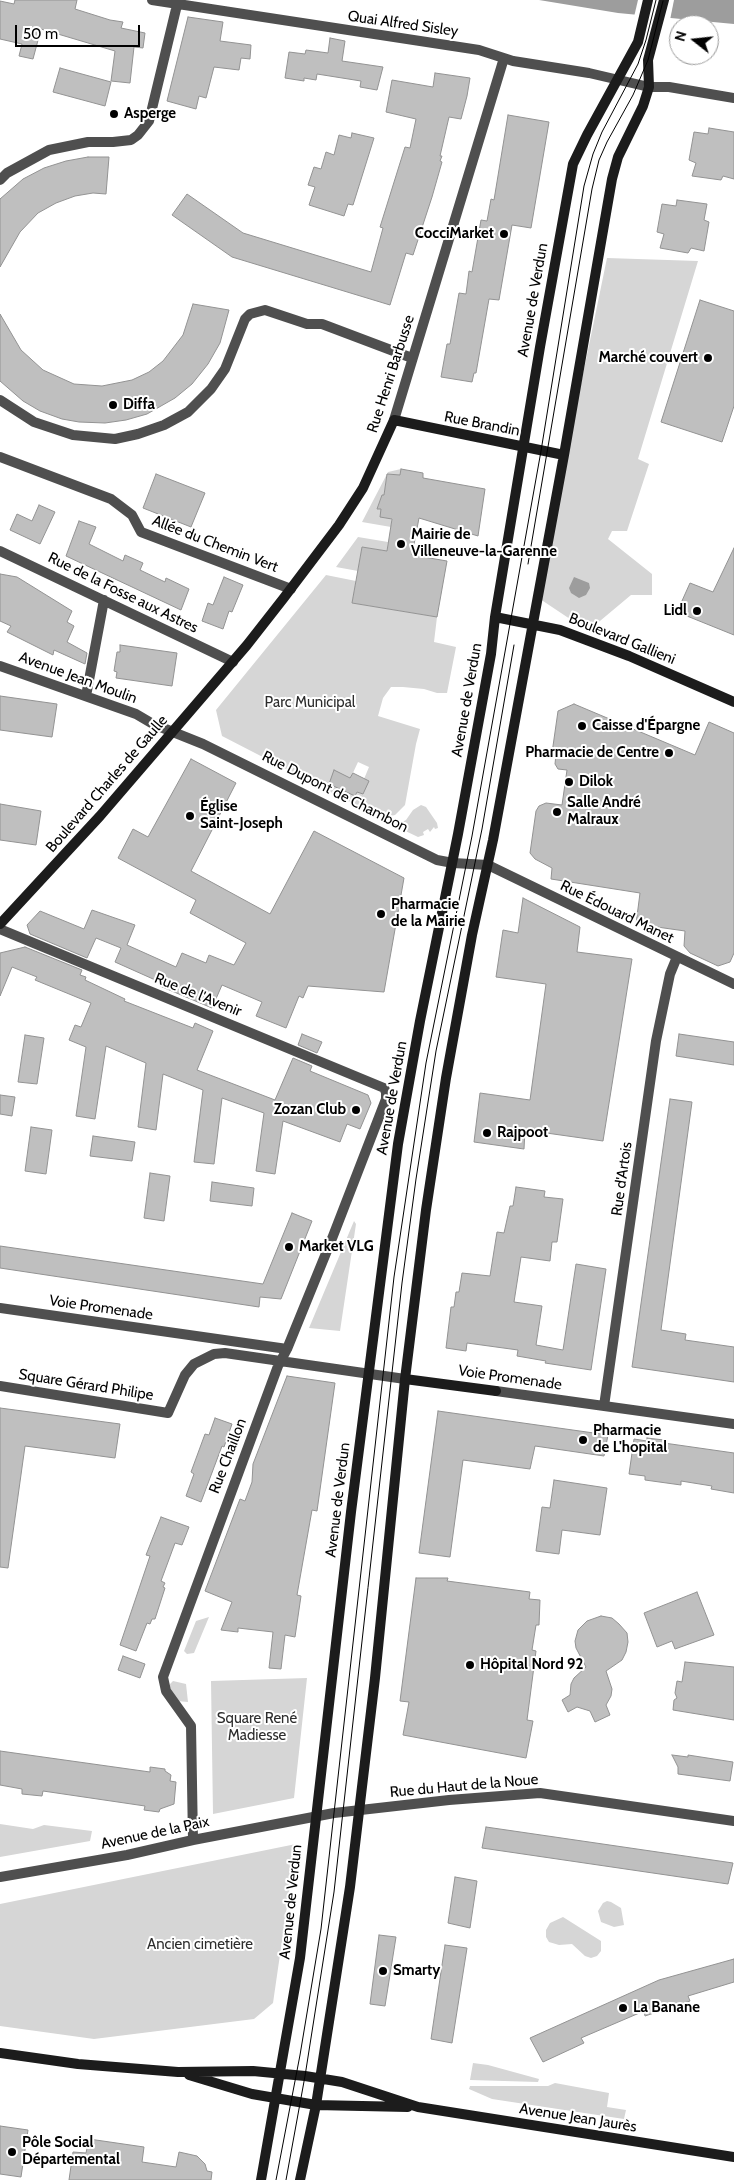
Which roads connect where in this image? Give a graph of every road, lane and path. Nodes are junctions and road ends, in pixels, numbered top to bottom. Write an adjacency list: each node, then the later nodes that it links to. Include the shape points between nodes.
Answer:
1 (152, 0): 4 (street, Quai Alfred Sisley)
2 (648, 0): 6 (main road, Avenue de Verdun, via 638,42)
3 (664, 0): 7 (main road, via 648,60)
4 (177, 5): 5 (street, Quai Alfred Sisley, via 479,50); 9 (street, via 150,121 138,136 131,140 88,142 49,150)
5 (504, 58): 6 (street, Quai Alfred Sisley); 10 (street, Rue Henri Barbusse)
6 (618, 80): 7 (street, Quai Alfred Sisley); 13 (main road, Avenue de Verdun, via 574,164)
7 (649, 87): 8 (street, Quai Alfred Sisley, via 669,87); 14 (main road, via 618,157 612,179)
8 (734, 98)
9 (0, 180)
10 (412, 358): 11 (street, via 322,324 307,324 265,310 250,314 245,319 225,369 188,412 138,434 115,439 73,435 34,422); 12 (street, Rue Henri Barbusse)
11 (0, 400)
12 (394, 420): 13 (main road, Rue Brandin); 17 (main road, Rue Henri Barbusse, via 363,488)
13 (524, 448): 14 (main road, Rue Brandin); 19 (main road, Avenue de Verdun)
14 (564, 455): 20 (main road)
15 (0, 457): 17 (street, Allée du Chemin Vert, via 111,499 132,515 141,532)
16 (0, 551): 18 (street, Rue de la Fosse aux Astres)
17 (292, 589): 21 (main road, Rue Henri Barbusse)
18 (104, 600): 21 (street, Rue de la Fosse aux Astres); 23 (street)
19 (495, 617): 20 (main road, Boulevard Gallieni); 26 (main road, Avenue de Verdun)
20 (532, 624): 24 (main road, Boulevard Gallieni, via 560,630 628,656); 27 (main road)
21 (233, 662): 25 (main road, Boulevard Charles de Gaulle)
22 (0, 666): 23 (street, Avenue Jean Moulin)
23 (86, 696): 25 (street, Avenue Jean Moulin)
24 (734, 702)
25 (173, 732): 26 (street, Rue Dupont de Chambon, via 255,768 437,860); 28 (main road, Boulevard Charles de Gaulle)
26 (453, 863): 27 (street, Rue Dupont de Chambon); 36 (main road, Avenue de Verdun, via 426,984 398,1144)
27 (488, 865): 30 (street, Rue Édouard Manet); 37 (main road, via 446,1078)
28 (0, 924)
29 (0, 929): 32 (street, Rue de l'Avenir)
30 (677, 958): 31 (street, Rue Édouard Manet); 40 (street, Rue d'Artois, via 670,974 656,1041)
31 (734, 984)
32 (384, 1088): 34 (street, Rue Chaillon, via 386,1098)
33 (0, 1308): 34 (street, Voie Promenade)
34 (287, 1349): 35 (street, Rue Chaillon)
35 (281, 1360): 36 (street, Voie Promenade); 41 (street, Voie Promenade, via 225,1353 203,1359 185,1375); 46 (street, Rue Chaillon, via 163,1676 166,1691 191,1726)
36 (369, 1373): 37 (street, Voie Promenade); 44 (main road, Avenue de Verdun)
37 (405, 1379): 39 (main road, Voie Promenade); 43 (main road)
38 (0, 1386): 41 (street, Square Gérard Philipe)
39 (496, 1391): 40 (street, Voie Promenade)
40 (604, 1406): 42 (street, Voie Promenade)
41 (168, 1413)
42 (734, 1424)
43 (360, 1810): 44 (street, Rue du Haut de la Noue); 45 (street, Rue du Haut de la Noue, via 540,1793); 51 (main road)
44 (315, 1817): 46 (street, Avenue de la Paix); 50 (main road, Avenue de Verdun, via 300,1958)
45 (734, 1821)
46 (193, 1840): 47 (street, Avenue de la Paix)
47 (0, 1878)
48 (0, 2053): 49 (main road, via 78,2064)
49 (178, 2072): 50 (main road, Avenue Jean Jaurès); 52 (main road, Avenue Jean Jaurès)
50 (281, 2073): 51 (main road, Avenue Jean Jaurès); 52 (main road, Avenue de Verdun)
51 (320, 2078): 53 (main road); 54 (main road, Avenue Jean Jaurès)
52 (276, 2098): 53 (main road, Avenue Jean Jaurès); 56 (main road, Avenue de Verdun)
53 (316, 2105): 54 (main road, Avenue Jean Jaurès); 57 (main road)
54 (418, 2107): 55 (main road, Avenue Jean Jaurès)
55 (734, 2157)
56 (260, 2180)
57 (300, 2180)

